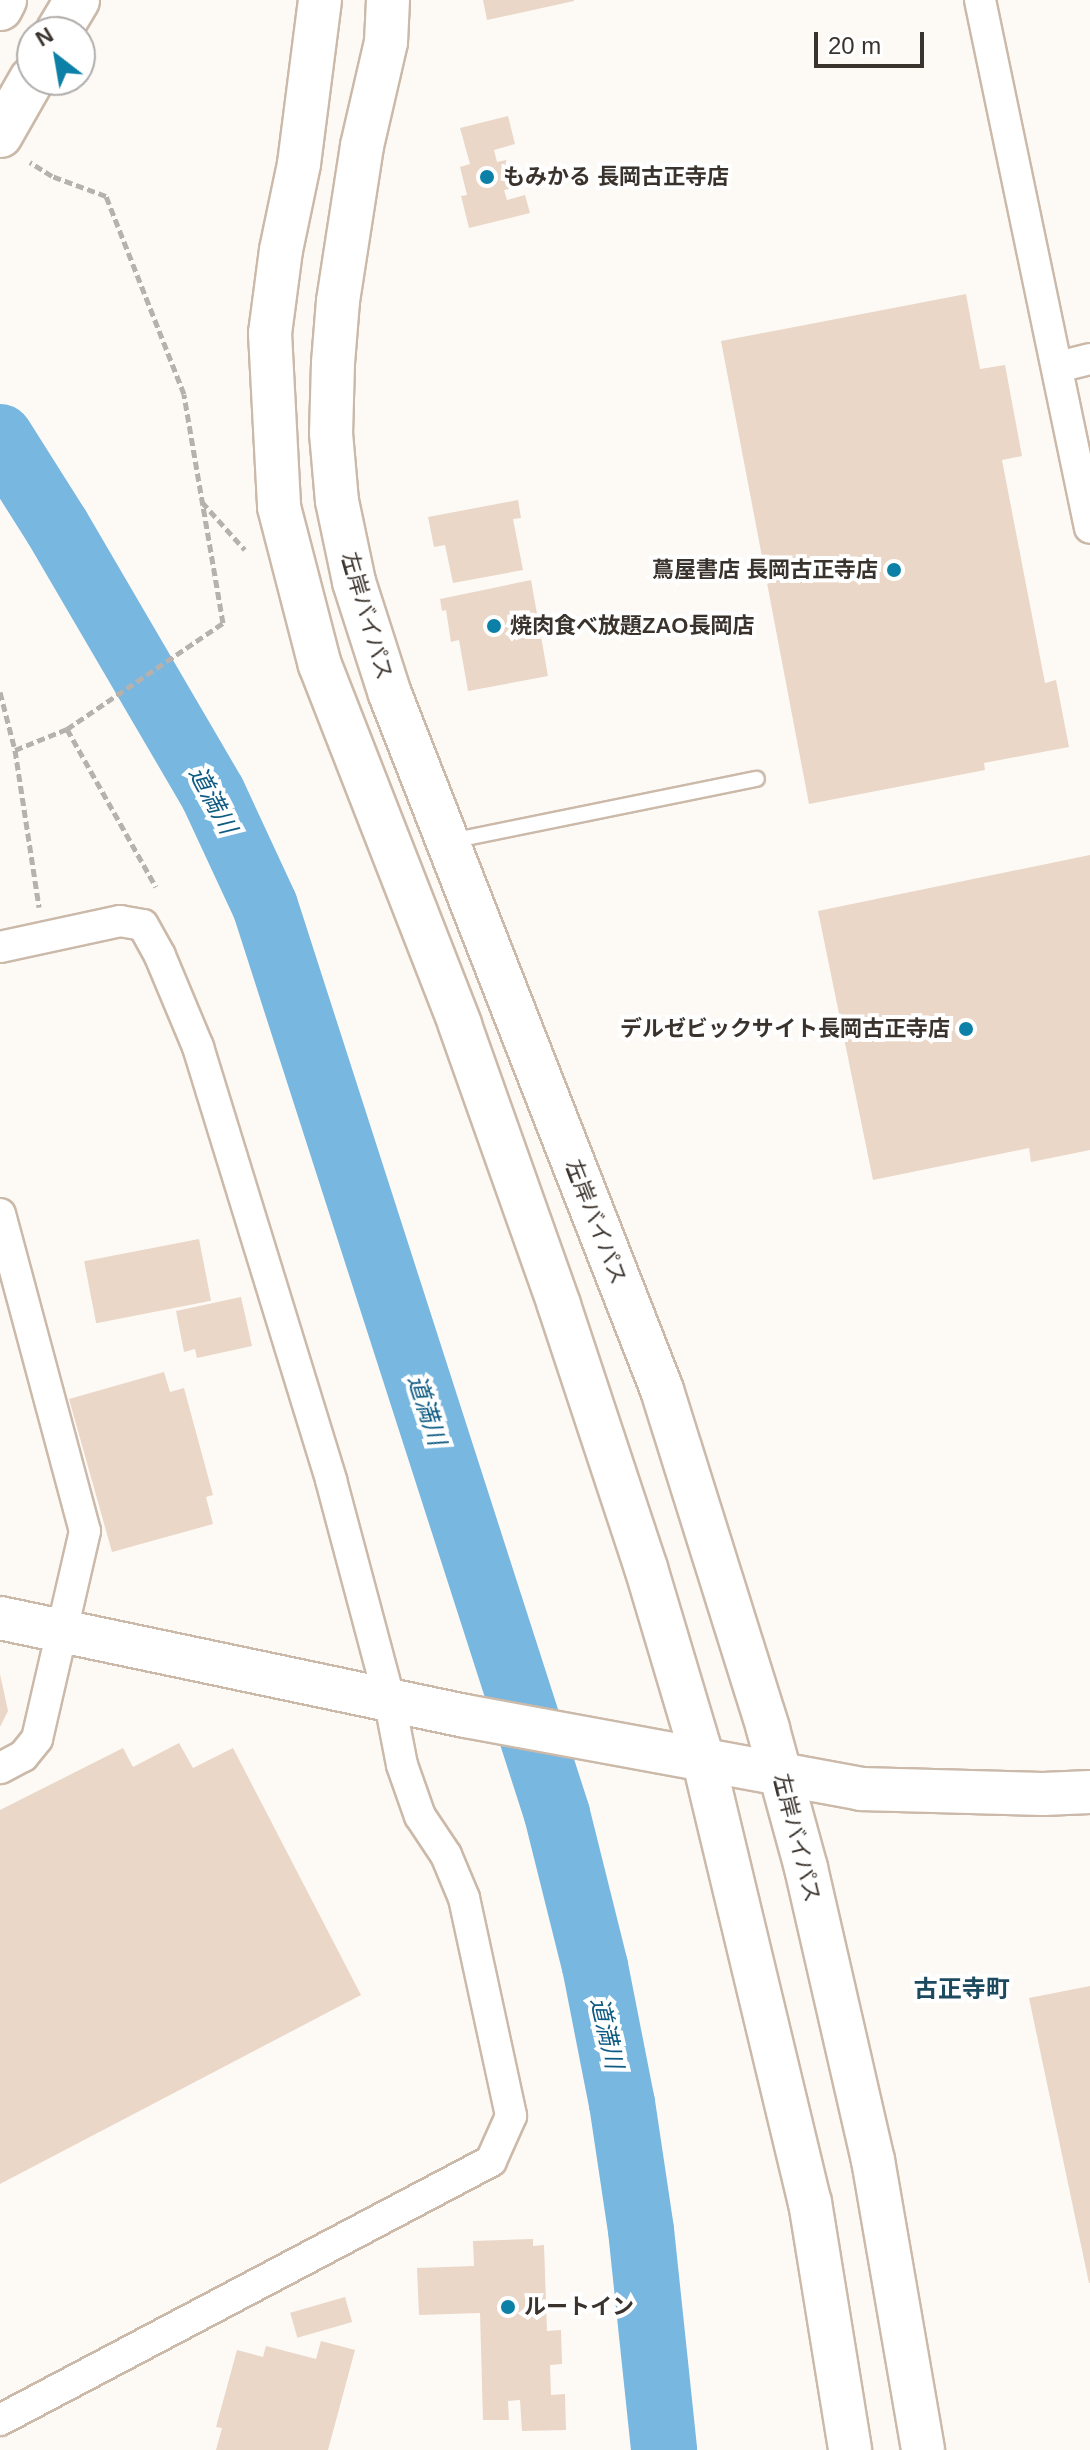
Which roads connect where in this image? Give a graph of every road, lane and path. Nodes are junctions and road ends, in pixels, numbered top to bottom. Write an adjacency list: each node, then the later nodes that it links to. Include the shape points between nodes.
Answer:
1 (4, 0): 5 (highway)
2 (320, 0): 21 (street, via 270,333 279,507 320,665)
3 (388, 0): 17 (street, 左岸バイパス, via 386,42 362,146 338,301 331,433 337,501 354,582)
4 (980, 0): 9 (street)
5 (0, 8)
6 (26, 96): 7 (highway)
7 (9, 143): 10 (path, via 52,176 106,196 184,394)
8 (1090, 359): 9 (street)
9 (1058, 367): 11 (street)
10 (202, 501): 12 (path); 14 (path, via 223,623)
11 (1090, 528)
12 (245, 550)
13 (0, 692): 15 (path)
14 (67, 729): 15 (path); 18 (path)
15 (15, 750): 19 (path, via 39,907)
16 (757, 779): 17 (lane)
17 (447, 842): 21 (street, via 423,863 458,962); 28 (street, 左岸バイパス, via 662,1390)
18 (156, 887)
19 (54, 933): 20 (street); 25 (street, via 120,921 143,925 160,956 198,1047 331,1480)
20 (0, 947)
21 (460, 1025): 26 (street, via 605,1440)
22 (0, 1214): 24 (street, via 85,1531)
23 (0, 1618): 24 (street)
24 (60, 1631): 25 (street); 27 (street, via 37,1739 23,1756)
25 (389, 1698): 26 (street); 30 (street, via 402,1765 420,1816 446,1855 464,1898 511,2116 491,2161)
26 (704, 1762): 28 (street); 31 (street, via 810,2202)
27 (0, 1768)
28 (781, 1775): 29 (street, via 861,1789); 32 (street, 左岸バイパス, via 873,2160)
29 (1090, 1792)
30 (0, 2420)
31 (850, 2450)
32 (923, 2450)

